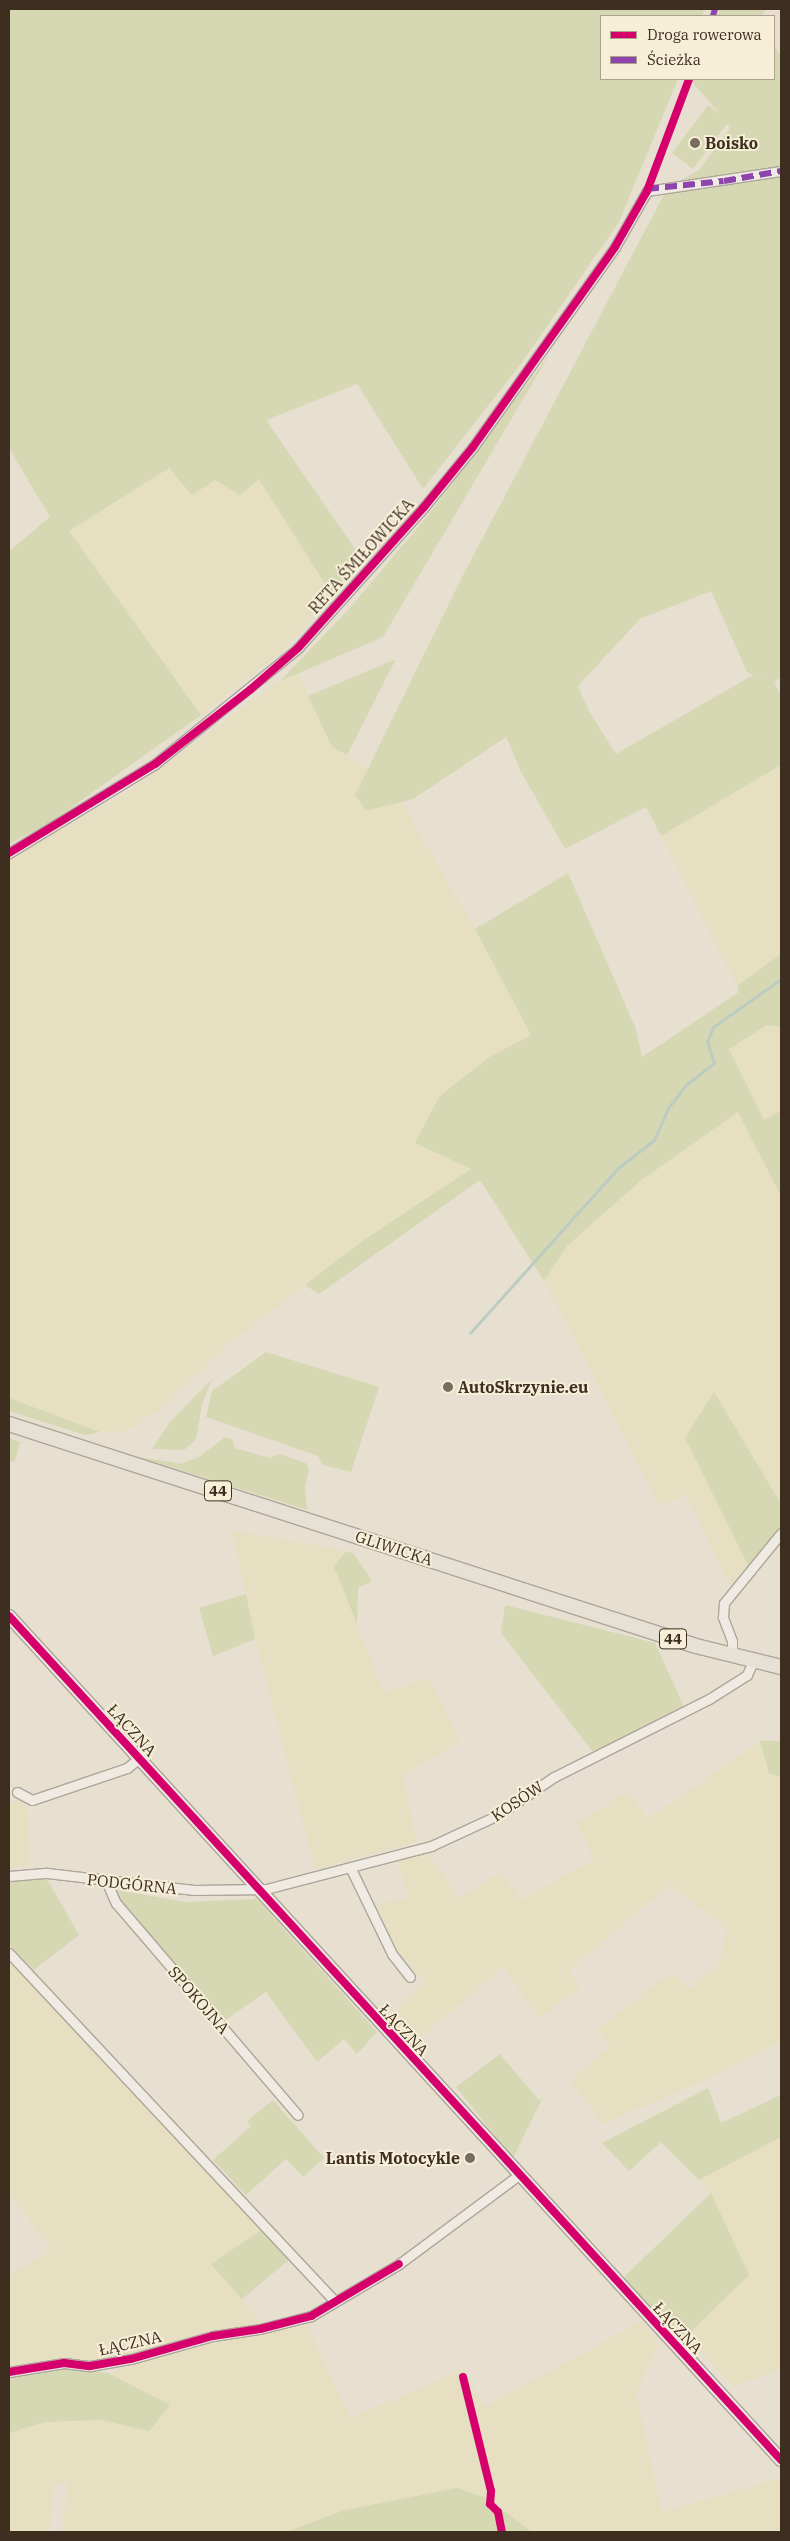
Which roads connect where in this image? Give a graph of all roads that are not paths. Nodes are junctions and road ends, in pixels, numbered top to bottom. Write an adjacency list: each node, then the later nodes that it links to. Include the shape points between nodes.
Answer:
1 (781, 170): 2 (street, RETA ŚMIŁOWICKA, via 647,191 616,247 473,447 424,508 298,648 155,764)
2 (9, 853)
3 (9, 1424): 6 (main road, GLIWICKA / 44)
4 (781, 1533): 6 (street, via 724,1603 723,1617 732,1641)
5 (9, 1616): 9 (street, ŁĄCZNA)
6 (732, 1656): 7 (main road, GLIWICKA / 44)
7 (752, 1661): 8 (main road, GLIWICKA / 44); 11 (street, KOSÓW, via 742,1680 554,1776 498,1815 456,1837)
8 (781, 1666)
9 (139, 1758): 10 (street, via 127,1768 32,1800); 14 (street, ŁĄCZNA)
10 (17, 1792)
11 (351, 1868): 14 (street, KOSÓW); 16 (street, via 392,1954)
12 (9, 1876): 13 (street, PODGÓRNA, via 47,1873)
13 (106, 1881): 14 (street, PODGÓRNA, via 194,1890); 17 (street, SPOKOJNA, via 116,1903)
14 (256, 1889): 18 (street, ŁĄCZNA)
15 (9, 1953): 19 (street)
16 (410, 1977)
17 (298, 2115)
18 (519, 2175): 19 (street, ŁĄCZNA, via 399,2264); 21 (street, ŁĄCZNA)
19 (334, 2300): 20 (street, ŁĄCZNA, via 311,2316 90,2366 64,2363)
20 (9, 2372)
21 (781, 2460)

